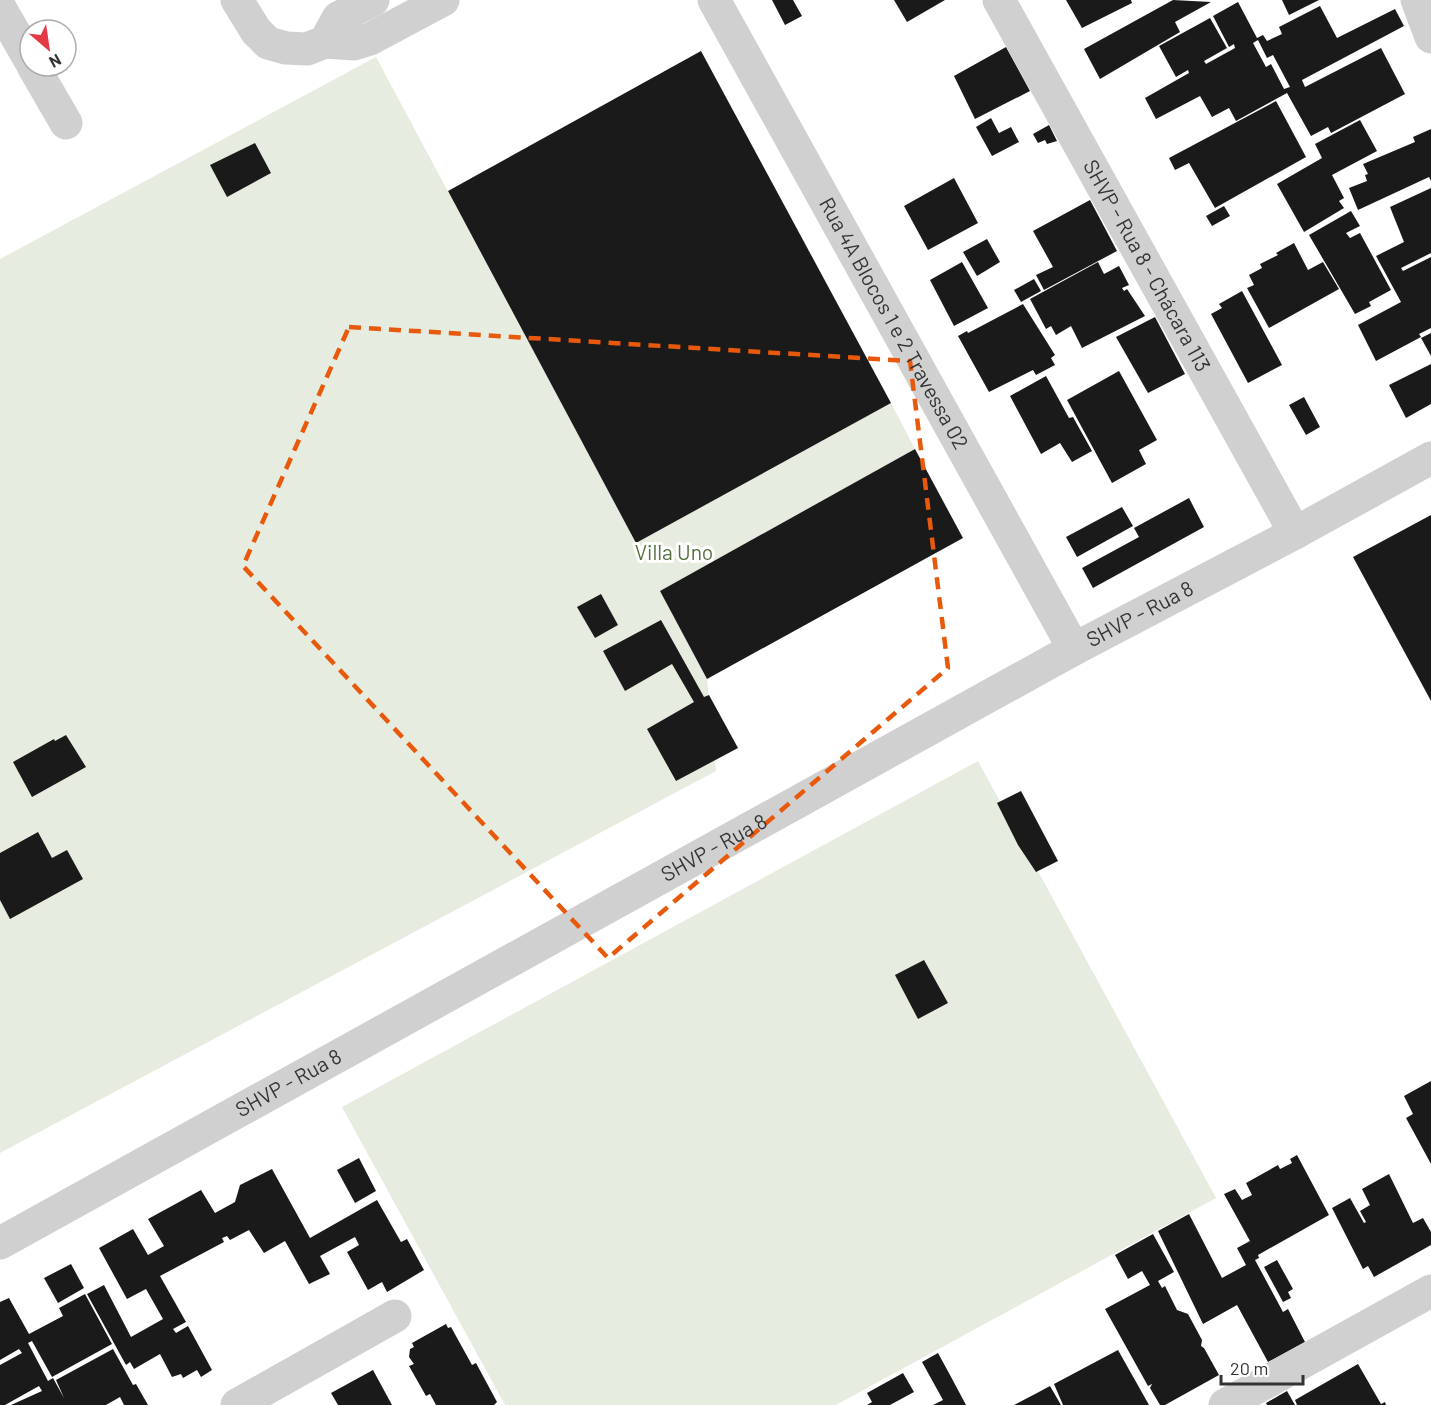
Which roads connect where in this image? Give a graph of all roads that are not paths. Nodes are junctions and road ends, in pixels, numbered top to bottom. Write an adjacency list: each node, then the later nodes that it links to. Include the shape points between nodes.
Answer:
1 (237, 0): 10 (street, via 256,31 268,42 307,49)
2 (443, 0): 10 (street, via 370,39 354,44)
3 (714, 0): 15 (street, Rua 4A Blocos 1 e 2 Travessa 02)
4 (999, 0): 14 (street, SHVP - Rua 8 - Chácara 113)
5 (1417, 0): 8 (street)
6 (360, 3): 10 (street, via 338,18)
7 (0, 8): 9 (street)
8 (1431, 38)
9 (18, 39)
10 (325, 42)
11 (40, 78): 12 (street)
12 (66, 123)
13 (1431, 458): 14 (street, SHVP - Rua 8)
14 (1295, 533): 15 (street, SHVP - Rua 8)
15 (1074, 649): 16 (street, SHVP - Rua 8)
16 (0, 1244)
17 (1431, 1291): 20 (street)
18 (395, 1316): 19 (street)
19 (237, 1405)
20 (1225, 1405)

